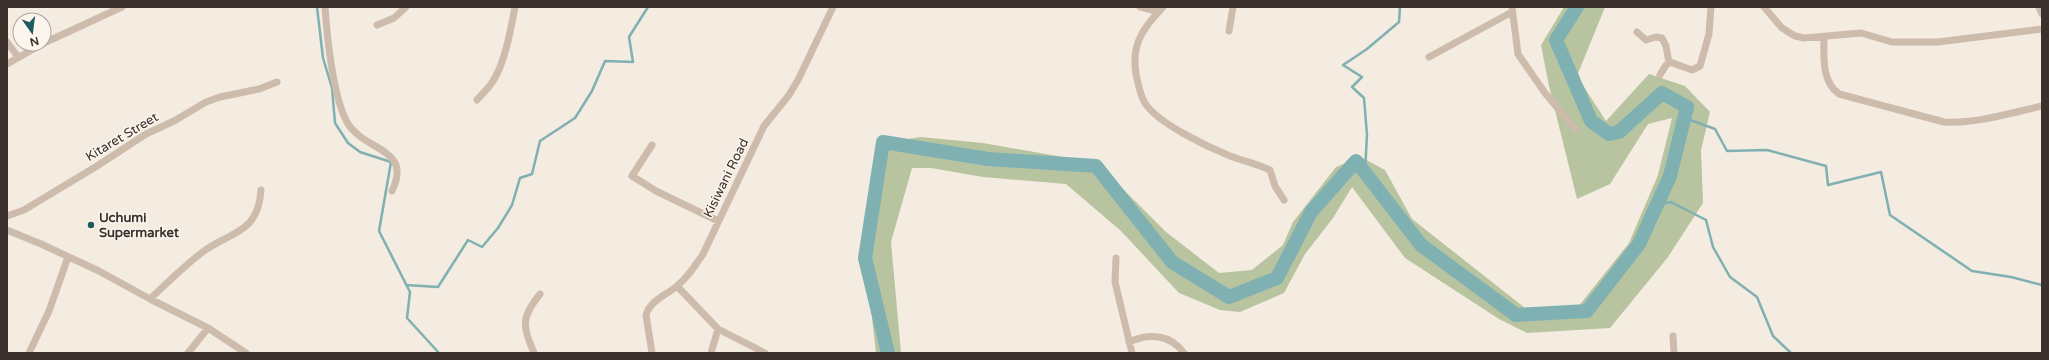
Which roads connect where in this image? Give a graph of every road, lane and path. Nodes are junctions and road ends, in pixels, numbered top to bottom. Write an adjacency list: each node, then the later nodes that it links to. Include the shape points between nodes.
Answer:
1 (122, 7): 19 (street)
2 (325, 7): 33 (street, via 330,53 342,109 356,134 394,158 398,170)
3 (406, 7): 14 (street, via 394,18)
4 (515, 7): 28 (street, via 509,39 494,81)
5 (833, 7): 36 (street, Kisiwani Road, via 798,80 764,126)
6 (1140, 7): 11 (street)
7 (1233, 7): 16 (street)
8 (1711, 7): 24 (street, via 1709,34 1700,66 1692,70 1674,62)
9 (1764, 7): 18 (street, via 1782,28 1795,36)
10 (2039, 7): 13 (street)
11 (1160, 9): 34 (street, via 1141,32 1134,62 1145,103 1160,119 1208,145 1270,170 1274,186)
12 (1512, 10): 22 (street); 30 (street, via 1518,54 1522,62)
13 (2042, 14)
14 (377, 25)
15 (2042, 29): 18 (street, via 1938,42 1892,42 1861,33)
16 (1229, 31)
17 (1637, 32): 24 (street, via 1646,40 1662,38)
18 (1824, 37): 29 (street, via 1827,78 1830,86 1839,94 1944,122 1969,121)
19 (52, 39)
20 (7, 42): 23 (street)
21 (28, 52): 23 (street)
22 (1429, 57)
23 (18, 58): 25 (street)
24 (1669, 63): 26 (street)
25 (7, 64)
26 (1660, 75)
27 (277, 82): 35 (street, Kitaret Street, via 206,102 146,134 24,210)
28 (478, 100)
29 (2042, 106)
30 (1575, 130)
31 (652, 145): 36 (street, via 632,176 656,191)
32 (261, 190): 42 (street, via 255,215 243,230 200,254)
33 (392, 191)
34 (1284, 200)
35 (7, 216)
36 (718, 221): 40 (street, Kisiwani Road, via 703,254 691,272)
37 (7, 230): 38 (street)
38 (68, 256): 42 (street); 47 (street, via 49,311)
39 (1116, 258): 46 (street, via 1115,282)
40 (677, 286): 44 (street); 51 (street, Kisiwani Road, via 655,301 647,311)
41 (540, 294): 50 (street, via 531,305 524,329)
42 (150, 299): 43 (street)
43 (208, 328): 48 (street); 49 (street)
44 (718, 328): 52 (street); 53 (street)
45 (1673, 336): 56 (street)
46 (1129, 342): 54 (street); 55 (street, via 1142,336 1154,336 1169,341)
47 (29, 353)
48 (188, 353)
49 (246, 353)
50 (534, 353)
51 (652, 353)
52 (711, 353)
53 (766, 353)
54 (1132, 353)
55 (1184, 353)
56 (1674, 353)

